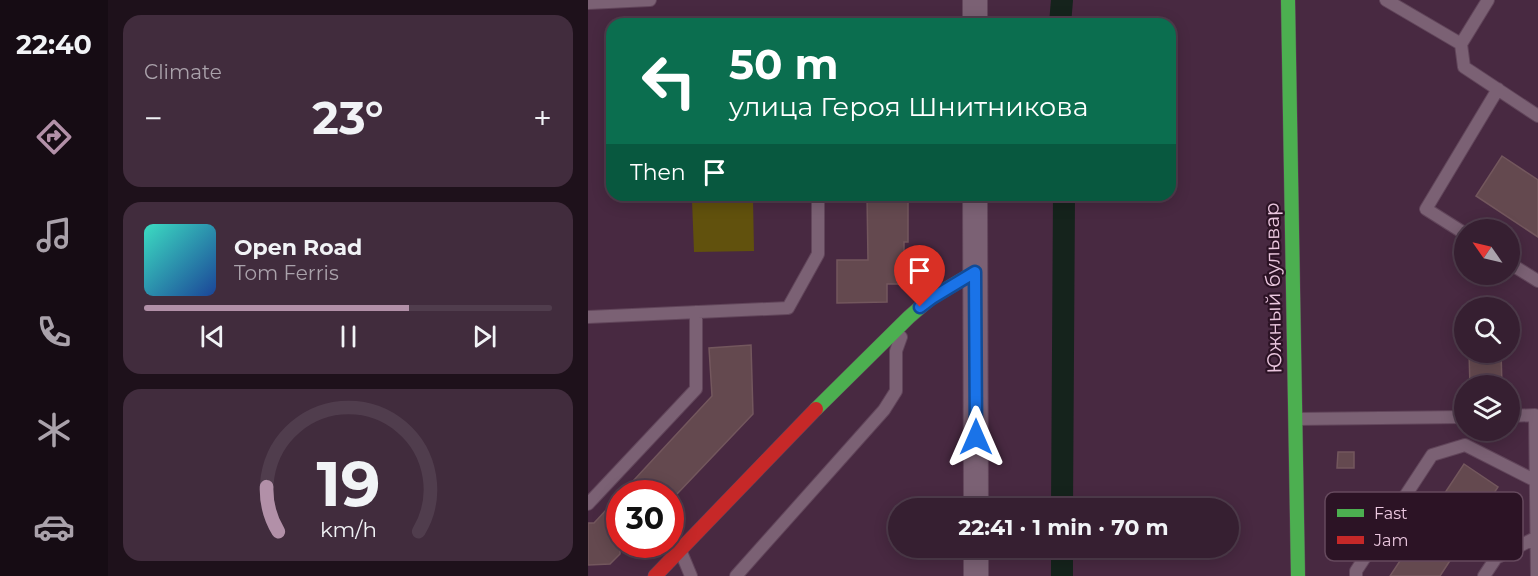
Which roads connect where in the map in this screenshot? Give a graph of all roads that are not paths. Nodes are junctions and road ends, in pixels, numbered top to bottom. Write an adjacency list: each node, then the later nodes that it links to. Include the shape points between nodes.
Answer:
1 (650, 0): 6 (lane)
2 (975, 0): 7 (street)
3 (1288, 0): 23 (street, Южный бульвар)
4 (1386, 0): 8 (lane)
5 (1488, 0): 8 (lane)
6 (588, 3)
7 (975, 18)
8 (1461, 44): 9 (lane, via 1464,67)
9 (1498, 90): 10 (lane); 13 (lane, via 1426,209)
10 (1538, 116)
11 (818, 201): 17 (lane, via 818,254 788,308)
12 (975, 201): 15 (street)
13 (1454, 227)
14 (1520, 270): 16 (lane)
15 (975, 272): 19 (street); 26 (street)
16 (1538, 281)
17 (696, 312): 18 (lane); 27 (lane, via 696,389)
18 (588, 317)
19 (909, 317): 30 (street); 39 (lane, via 896,351 896,391 890,400)
20 (1520, 416): 21 (lane)
21 (1537, 416): 24 (lane)
22 (1454, 417): 23 (lane)
23 (1295, 419): 41 (street, Южный бульвар)
24 (1537, 482): 25 (lane, via 1465,445 1432,455); 28 (lane)
25 (1408, 492)
26 (976, 498)
27 (588, 504)
28 (1537, 537): 29 (lane); 36 (lane)
29 (1523, 544)
30 (684, 546)
31 (672, 558): 37 (street)
32 (683, 558): 38 (lane)
33 (976, 558): 40 (street)
34 (1363, 561): 42 (lane)
35 (1494, 561): 43 (lane)
36 (1538, 562): 44 (lane)
37 (655, 576)
38 (691, 576)
39 (736, 576)
40 (976, 576)
41 (1298, 576)
42 (1356, 576)
43 (1484, 576)
44 (1537, 576)

